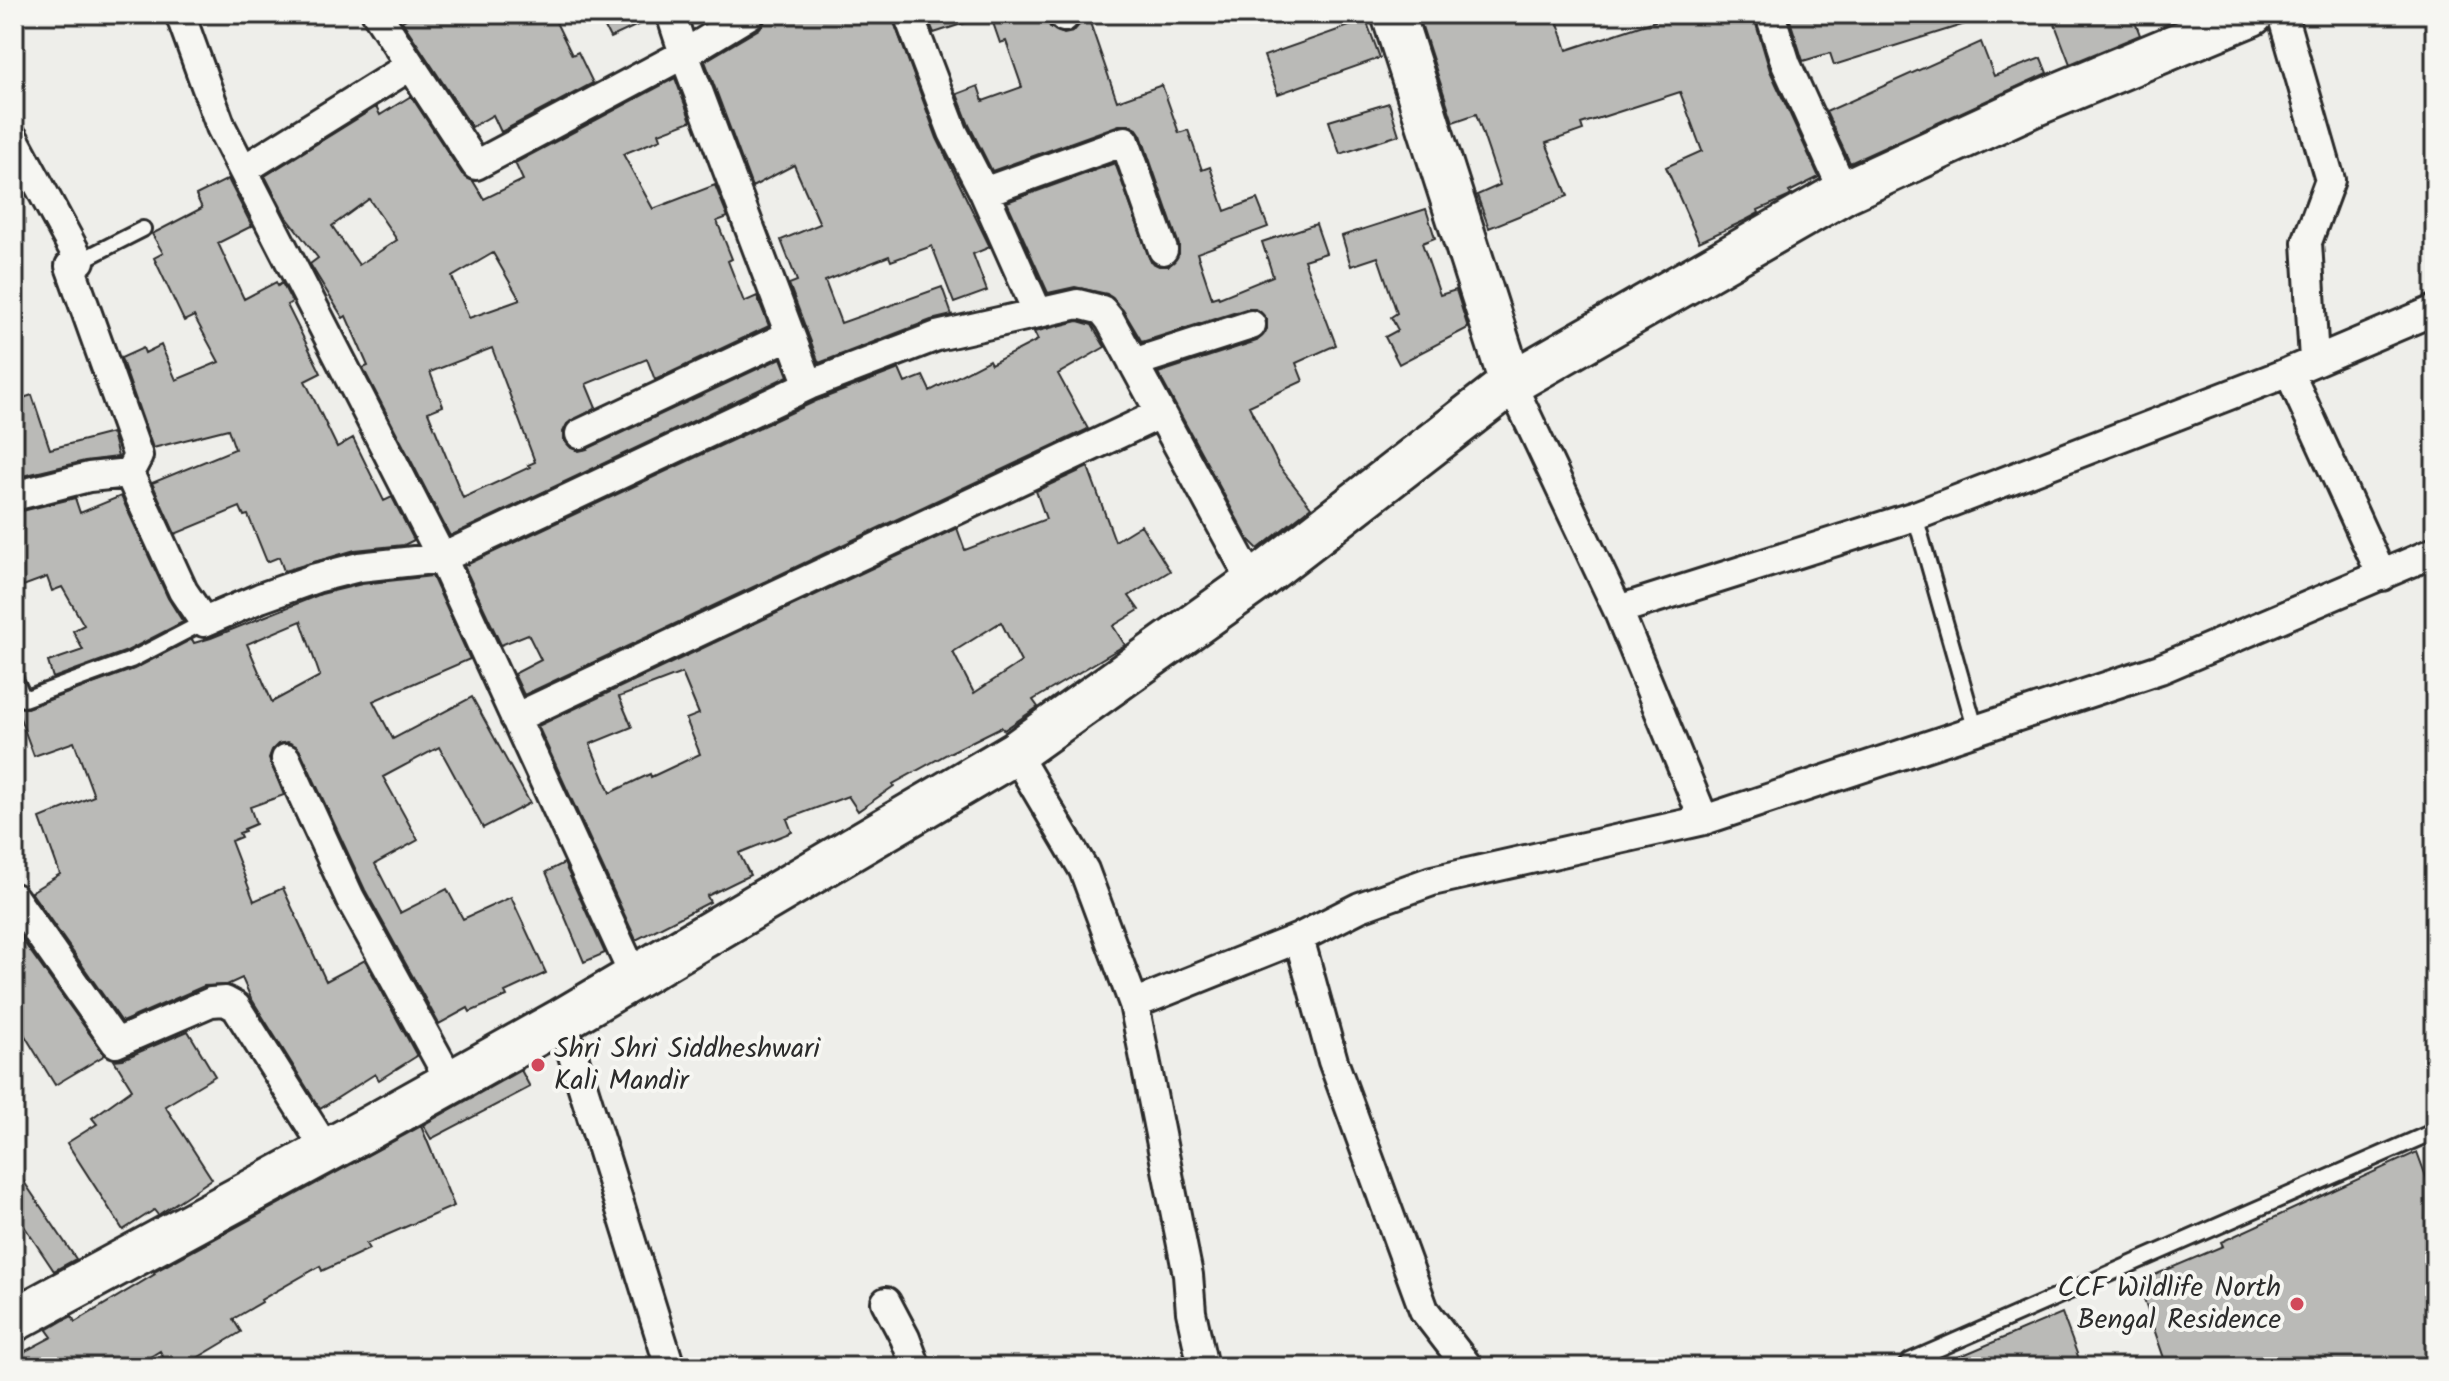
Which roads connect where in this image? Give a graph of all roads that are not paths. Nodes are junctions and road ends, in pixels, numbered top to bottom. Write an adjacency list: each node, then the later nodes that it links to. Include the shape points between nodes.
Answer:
1 (180, 14): 13 (street, via 221,127)
2 (377, 14): 11 (street)
3 (671, 14): 10 (street)
4 (750, 14): 10 (street)
5 (908, 14): 14 (street, via 953,132)
6 (1393, 14): 26 (street)
7 (1770, 14): 15 (street, via 1786,64)
8 (2252, 14): 15 (street, via 2033,105)
9 (2282, 14): 23 (street, via 2330,180 2307,242)
10 (684, 54): 11 (street, via 476,165); 22 (street)
11 (410, 66): 13 (street)
12 (14, 139): 18 (street)
13 (243, 170): 34 (street)
14 (984, 192): 17 (street, via 1125,141); 20 (street)
15 (1844, 192): 26 (street)
16 (143, 229): 18 (lane)
17 (1163, 250)
18 (80, 261): 30 (street, via 70,266 138,456)
19 (2435, 310): 23 (street)
20 (1037, 311): 24 (street, via 1078,304 1102,310); 27 (street, via 937,336)
21 (1251, 325): 24 (street)
22 (790, 335): 27 (street); 29 (street)
23 (2314, 360): 25 (street)
24 (1133, 363): 28 (street)
25 (2289, 372): 32 (street); 35 (street)
26 (1511, 383): 36 (street); 37 (street)
27 (809, 385): 34 (street)
28 (1160, 414): 36 (street); 40 (street)
29 (580, 434)
30 (129, 473): 31 (street); 38 (street, via 183,591)
31 (14, 496)
32 (1915, 516): 37 (street); 41 (lane)
33 (2435, 552): 35 (street)
34 (442, 558): 38 (street, via 359,567 316,578); 40 (street)
35 (2382, 576): 41 (street, via 2160,669)
36 (1253, 583): 42 (street)
37 (1618, 610): 44 (street)
38 (204, 622): 39 (lane, via 131,660 24,699)
39 (14, 677)
40 (515, 718): 47 (street)
41 (1976, 731): 44 (street)
42 (1015, 753): 47 (street); 48 (street, via 1084,870)
43 (286, 759): 50 (street, via 350,898)
44 (1704, 820): 46 (street, via 1432,881 1360,907)
45 (14, 898): 52 (street, via 116,1043 211,1002 236,1007)
46 (1299, 938): 48 (street); 58 (street, via 1333,1061 1424,1310)
47 (635, 978): 49 (street)
48 (1134, 1004): 57 (street)
49 (562, 1020): 50 (street); 55 (street)
50 (451, 1082): 52 (street)
51 (2435, 1131): 59 (lane)
52 (327, 1151): 54 (street)
53 (886, 1302): 56 (street)
54 (14, 1320)
55 (670, 1367)
56 (916, 1367)
57 (1203, 1367)
58 (1468, 1367)
59 (1905, 1367)

